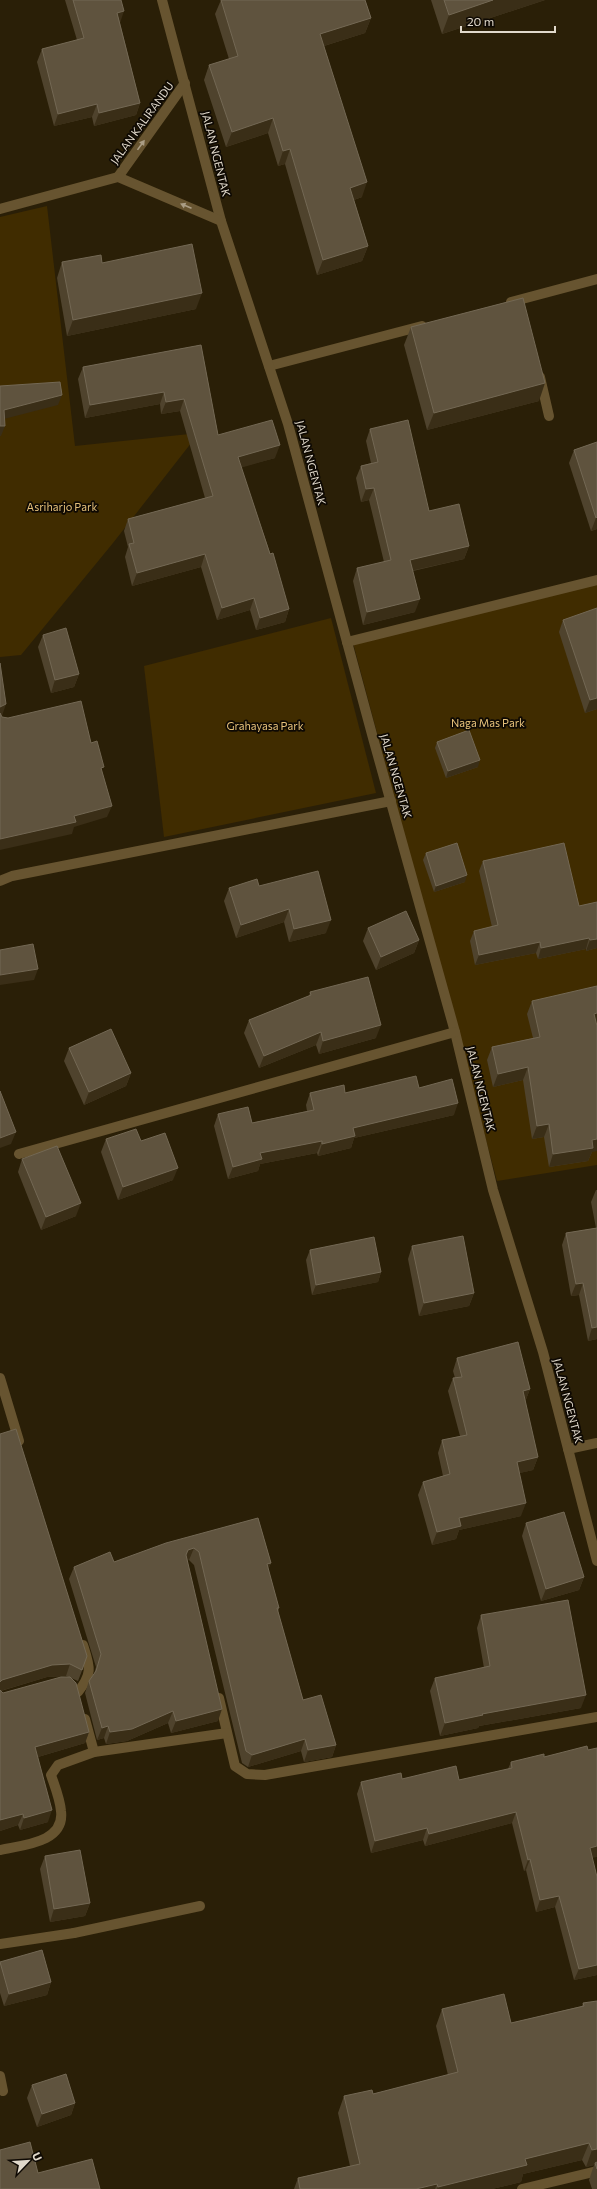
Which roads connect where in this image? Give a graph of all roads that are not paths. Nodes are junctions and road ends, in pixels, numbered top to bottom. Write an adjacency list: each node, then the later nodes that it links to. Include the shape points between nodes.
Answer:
1 (162, 0): 2 (street, JALAN NGENTAK)
2 (185, 83): 3 (street, JALAN KALIRANDU, one-way to 2); 5 (street, JALAN NGENTAK)
3 (118, 177): 4 (street, JALAN KALIRANDU); 5 (street, JALAN KALIRANDU, one-way to 3)
4 (0, 210)
5 (221, 222): 9 (street, JALAN NGENTAK)
6 (597, 279): 7 (street, via 522,303)
7 (499, 306)
8 (430, 324): 9 (street)
9 (269, 366): 13 (street, JALAN NGENTAK, via 288,424)
10 (538, 369): 11 (street)
11 (549, 416)
12 (597, 580): 13 (street)
13 (347, 642): 14 (street, JALAN NGENTAK)
14 (391, 801): 15 (street, via 142,849 12,876); 16 (street, JALAN NGENTAK)
15 (0, 881)
16 (455, 1032): 17 (street); 20 (street, JALAN NGENTAK, via 493,1190 543,1352)
17 (19, 1154)
18 (0, 1378): 21 (street)
19 (597, 1443): 20 (street)
20 (568, 1449): 22 (street, JALAN NGENTAK)
21 (24, 1455)
22 (597, 1561)
23 (81, 1637): 26 (street, via 90,1668)
24 (69, 1684): 26 (street, via 74,1685)
25 (216, 1688): 28 (street)
26 (80, 1699): 29 (street)
27 (597, 1717): 28 (street, via 265,1775 247,1774 235,1766)
28 (227, 1733): 29 (street)
29 (94, 1752): 30 (street, via 58,1765 51,1775 61,1811 61,1822 53,1833 43,1841)
30 (0, 1850)
31 (200, 1906): 32 (street, via 74,1933)
32 (0, 1944)
33 (0, 2076): 34 (street)
34 (3, 2091)
35 (597, 2171): 36 (street)
36 (522, 2189)

